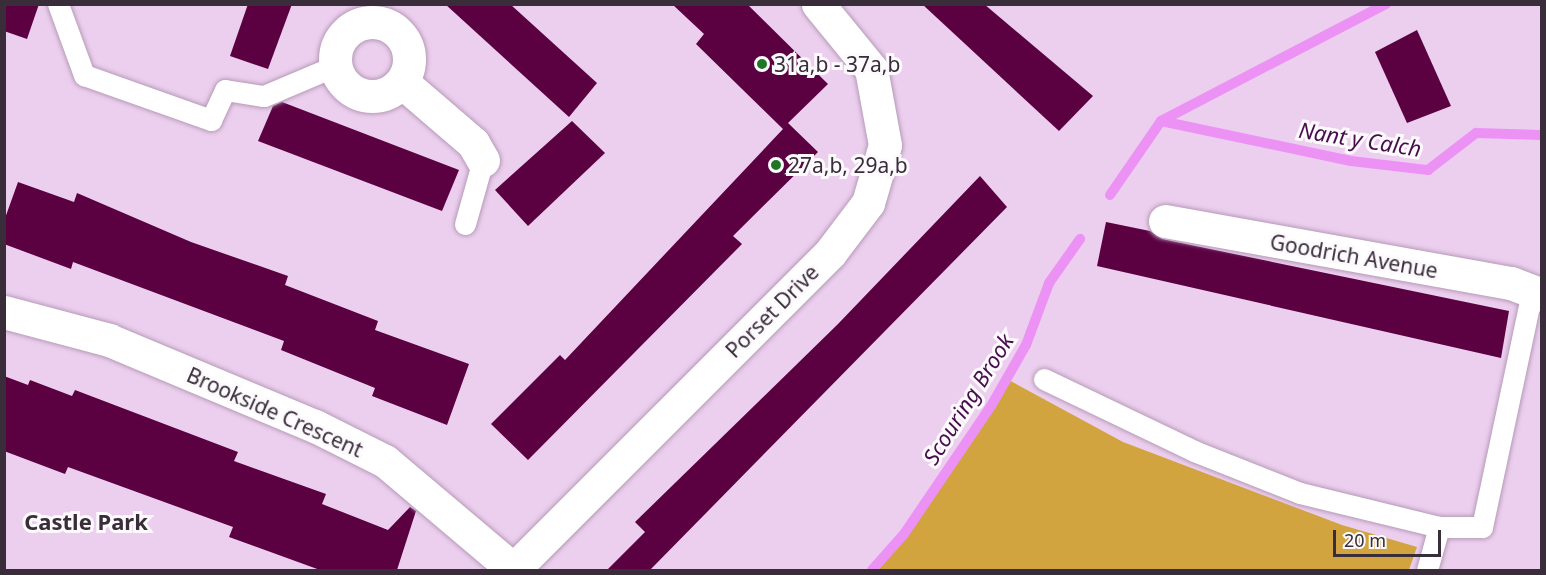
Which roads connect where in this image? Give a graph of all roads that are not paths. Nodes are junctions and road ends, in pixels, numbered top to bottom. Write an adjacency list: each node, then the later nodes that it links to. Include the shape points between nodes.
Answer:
1 (58, 4): 4 (lane, via 84,75 211,120 225,90 264,96)
2 (818, 4): 13 (street, Porset Drive, via 871,69 885,145 868,203 830,253)
3 (369, 13): 4 (street, via 346,31 334,53); 5 (street, via 392,27 407,45 408,70)
4 (335, 66): 5 (street, via 347,87 358,94 383,95)
5 (402, 82): 6 (street, via 473,143)
6 (483, 160): 8 (lane)
7 (1166, 221): 9 (street, Goodrich Avenue, via 1511,283)
8 (465, 224)
9 (1537, 293): 12 (lane, via 1482,527)
10 (4, 312): 13 (street, Brookside Crescent, via 109,340 315,426 375,456)
11 (1044, 379): 12 (lane, via 1194,451 1300,493)
12 (1439, 528): 14 (lane)
13 (514, 570)
14 (1427, 570)

